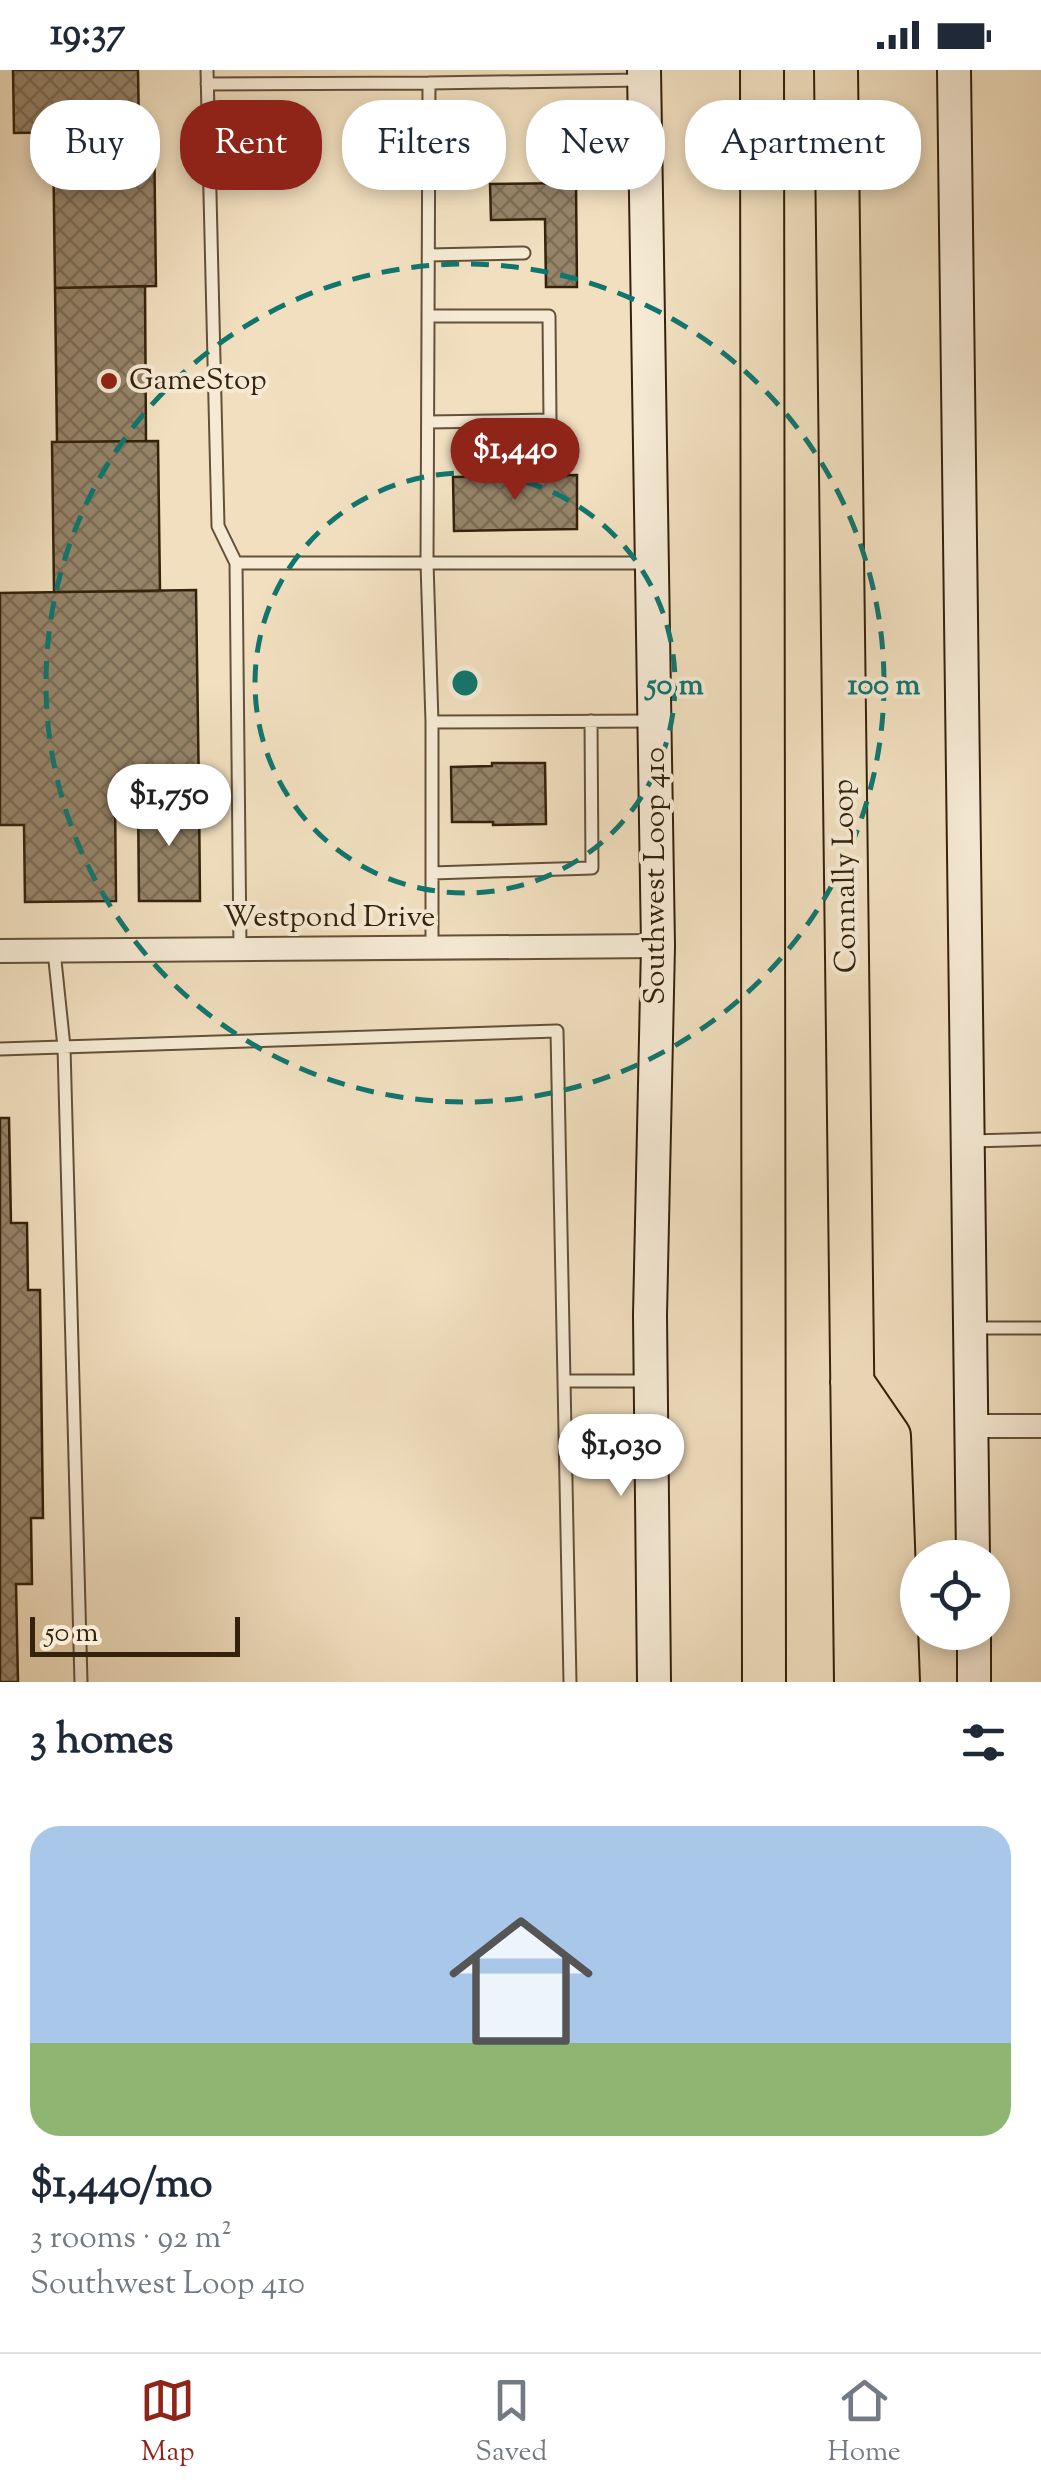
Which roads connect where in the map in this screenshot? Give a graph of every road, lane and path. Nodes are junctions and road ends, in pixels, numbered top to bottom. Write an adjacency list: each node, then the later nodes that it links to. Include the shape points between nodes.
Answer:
1 (207, 70): 7 (lane)
2 (762, 70): 37 (highway)
3 (836, 70): 33 (highway, Connally Loop)
4 (954, 70): 28 (main road)
5 (644, 75): 6 (lane); 15 (main road, Southwest Loop 410)
6 (539, 76): 8 (lane)
7 (208, 84): 8 (lane); 13 (lane, via 218,526)
8 (429, 84): 10 (lane)
9 (524, 253): 10 (lane)
10 (430, 254): 11 (lane)
11 (429, 316): 12 (lane); 12 (lane, via 548,316 550,420)
12 (428, 422): 14 (lane)
13 (236, 563): 14 (lane); 22 (lane)
14 (427, 563): 15 (lane); 18 (lane)
15 (652, 563): 17 (main road, Southwest Loop 410)
16 (592, 721): 17 (lane); 18 (lane); 19 (lane, via 592,868)
17 (654, 721): 20 (main road, Southwest Loop 410)
18 (432, 722): 19 (lane)
19 (432, 873): 21 (lane)
20 (658, 946): 21 (street, Westpond Drive); 32 (main road, Southwest Loop 410)
21 (432, 947): 22 (street, Westpond Drive)
22 (240, 949): 23 (street, Westpond Drive)
23 (54, 950): 24 (street, Westpond Drive); 25 (lane)
24 (0, 951)
25 (64, 1047): 26 (lane); 31 (lane, via 556,1030); 39 (lane)
26 (0, 1049)
27 (1041, 1139): 28 (lane)
28 (968, 1141): 29 (main road)
29 (970, 1328): 30 (lane); 34 (main road)
30 (1041, 1328)
31 (564, 1380): 32 (lane); 40 (lane)
32 (651, 1381): 41 (main road, Southwest Loop 410)
33 (852, 1382): 44 (highway, Connally Loop); 45 (highway, via 889,1436)
34 (971, 1426): 35 (street); 36 (main road)
35 (1041, 1426)
36 (973, 1540)
37 (763, 1618): 42 (highway); 43 (highway)
38 (974, 1650): 46 (main road)
39 (81, 1682)
40 (570, 1682)
41 (654, 1682)
42 (744, 1682)
43 (764, 1682)
44 (856, 1682)
45 (898, 1682)
46 (974, 1682)

